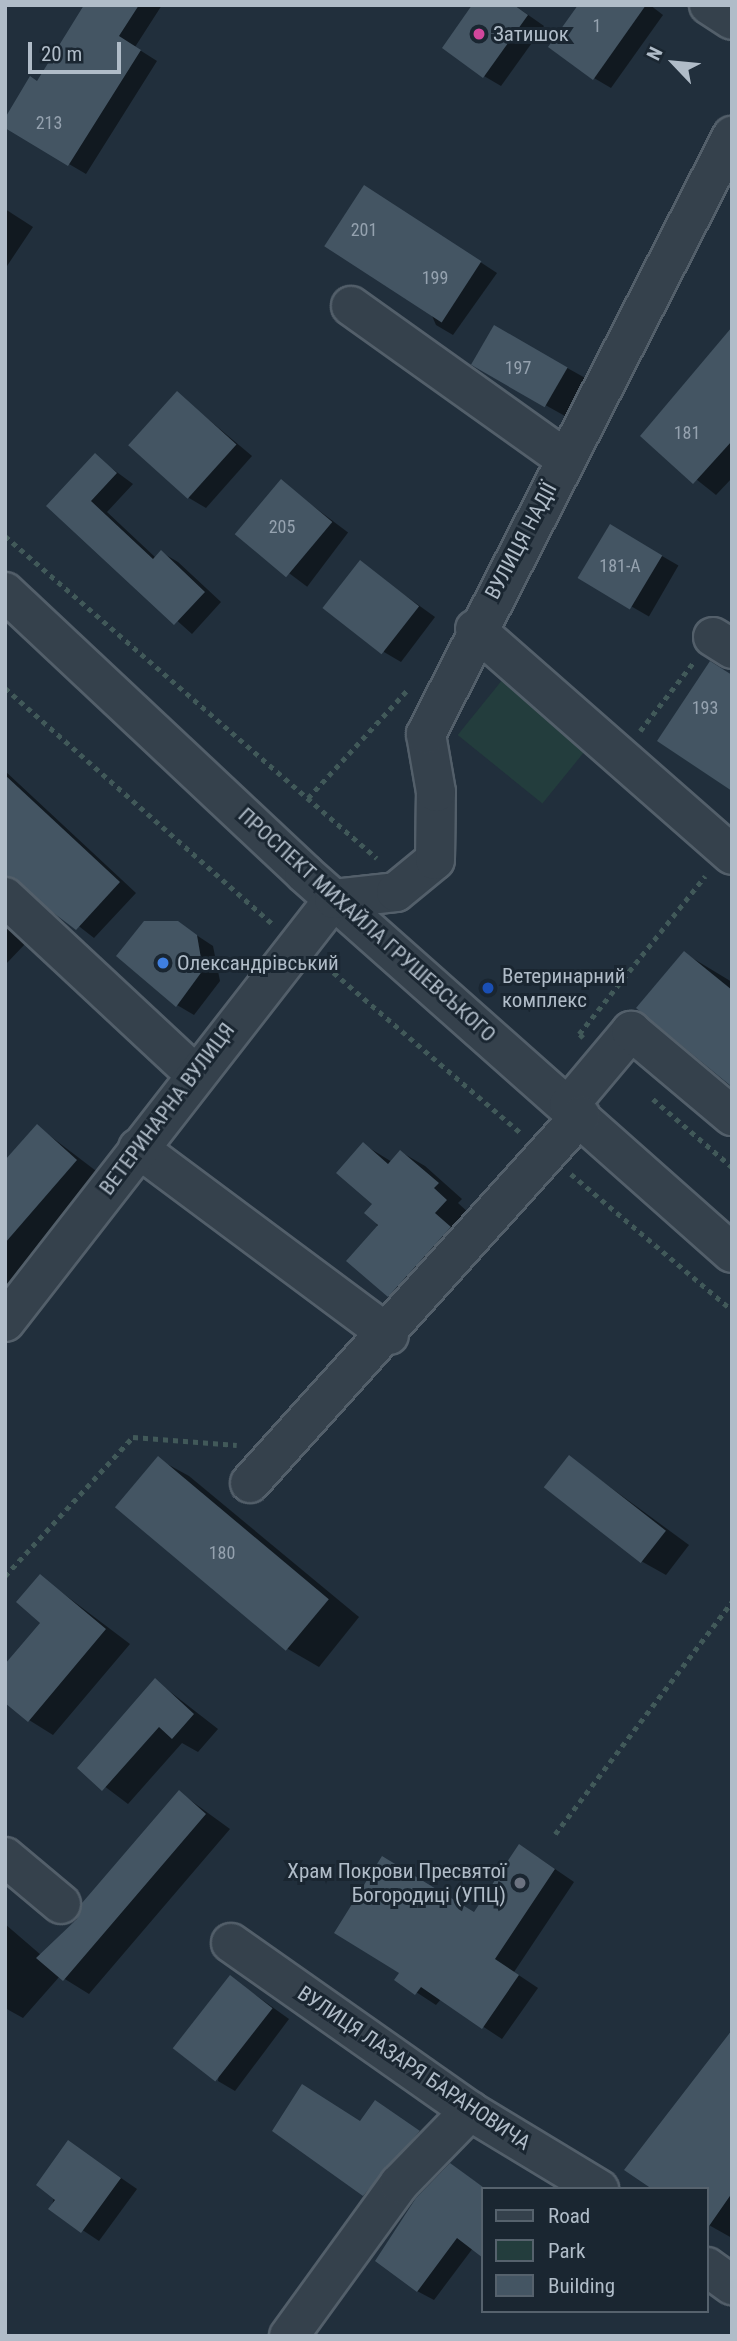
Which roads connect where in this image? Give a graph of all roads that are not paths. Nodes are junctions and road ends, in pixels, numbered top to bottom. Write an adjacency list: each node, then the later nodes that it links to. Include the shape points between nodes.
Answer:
1 (709, 5): 2 (street)
2 (732, 20)
3 (732, 136): 5 (street, ВУЛИЦЯ НАДІЇ)
4 (351, 306): 5 (street)
5 (564, 457): 7 (street, ВУЛИЦЯ НАДІЇ)
6 (5, 592): 10 (street, ПРОСПЕКТ МИХАЙЛА ГРУШЕВСЬКОГО)
7 (475, 629): 8 (street); 10 (street, ВУЛИЦЯ НАДІЇ, via 426,734 436,792 435,860 409,886)
8 (729, 853)
9 (5, 897): 11 (street)
10 (334, 899): 11 (street, ВЕТЕРИНАРНА ВУЛИЦЯ); 12 (street, ПРОСПЕКТ МИХАЙЛА ГРУШЕВСЬКОГО)
11 (195, 1074): 14 (street, ВЕТЕРИНАРНА ВУЛИЦЯ)
12 (574, 1110): 13 (street, via 631,1031); 15 (street, ПРОСПЕКТ МИХАЙЛА ГРУШЕВСЬКОГО); 17 (street, via 547,1154)
13 (732, 1116)
14 (138, 1148): 16 (street, ВЕТЕРИНАРНА ВУЛИЦЯ); 17 (street)
15 (732, 1253)
16 (5, 1322)
17 (389, 1335): 18 (street)
18 (250, 1483)
19 (5, 1857): 20 (street)
20 (61, 1904)
21 (231, 1943): 22 (street, ВУЛИЦЯ ЛАЗАРЯ БАРАНОВИЧА)
22 (470, 2111): 23 (street, ВУЛИЦЯ ЛАЗАРЯ БАРАНОВИЧА); 26 (street, via 399,2184)
23 (596, 2187)
24 (709, 2268): 25 (street)
25 (732, 2285)
26 (289, 2336)

